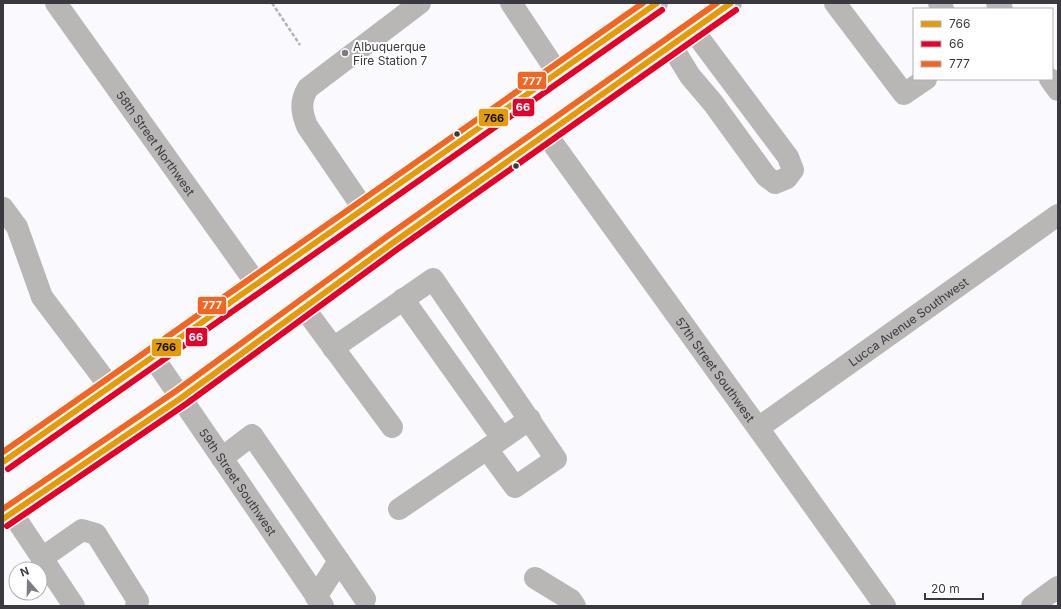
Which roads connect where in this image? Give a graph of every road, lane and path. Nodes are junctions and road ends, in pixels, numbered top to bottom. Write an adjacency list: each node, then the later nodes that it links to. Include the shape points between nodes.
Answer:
1 (56, 3): 21 (street, 58th Street Northwest)
2 (272, 3): 9 (path)
3 (420, 3): 19 (street, via 308,88 302,102 307,126)
4 (511, 3): 12 (street)
5 (657, 3): 12 (main road)
6 (731, 3): 8 (main road)
7 (836, 3): 15 (street)
8 (693, 30): 10 (main road); 10 (street, via 788,157 793,170 787,178 775,183 766,176 690,76)
9 (300, 45)
10 (671, 45): 17 (main road)
11 (913, 71): 15 (street)
12 (557, 72): 19 (main road)
13 (925, 80): 15 (street, via 904,94)
14 (1051, 80): 16 (street)
15 (897, 84)
16 (1058, 90)
17 (546, 134): 23 (main road); 30 (street, 57th Street Southwest)
18 (3, 208): 26 (street, via 17,227 42,296)
19 (363, 208): 21 (main road)
20 (1058, 215): 30 (street, Lucca Avenue Southwest)
21 (256, 283): 25 (main road)
22 (403, 299): 24 (street); 28 (street, via 433,279); 31 (street)
23 (304, 308): 24 (street); 27 (main road)
24 (333, 348): 29 (street)
25 (153, 357): 26 (main road); 27 (street, 59th Street Southwest)
26 (110, 387): 33 (main road)
27 (181, 398): 32 (street, 59th Street Southwest); 35 (main road)
28 (530, 419): 31 (street); 31 (street, via 556,459 515,487)
29 (392, 426)
30 (758, 428): 45 (street, 57th Street Southwest)
31 (494, 443): 34 (street)
32 (222, 458): 37 (street, via 252,435); 41 (street, 59th Street Southwest)
33 (3, 462)
34 (399, 509)
35 (7, 516): 36 (street)
36 (42, 558): 42 (street); 43 (street, via 82,530 96,534 138,601)
37 (339, 561): 40 (street); 41 (street)
38 (535, 578): 44 (street, via 571,600)
39 (1058, 587): 46 (street)
40 (365, 599)
41 (319, 601)
42 (74, 606)
43 (136, 606)
44 (575, 606)
45 (885, 606)
46 (1032, 606)

